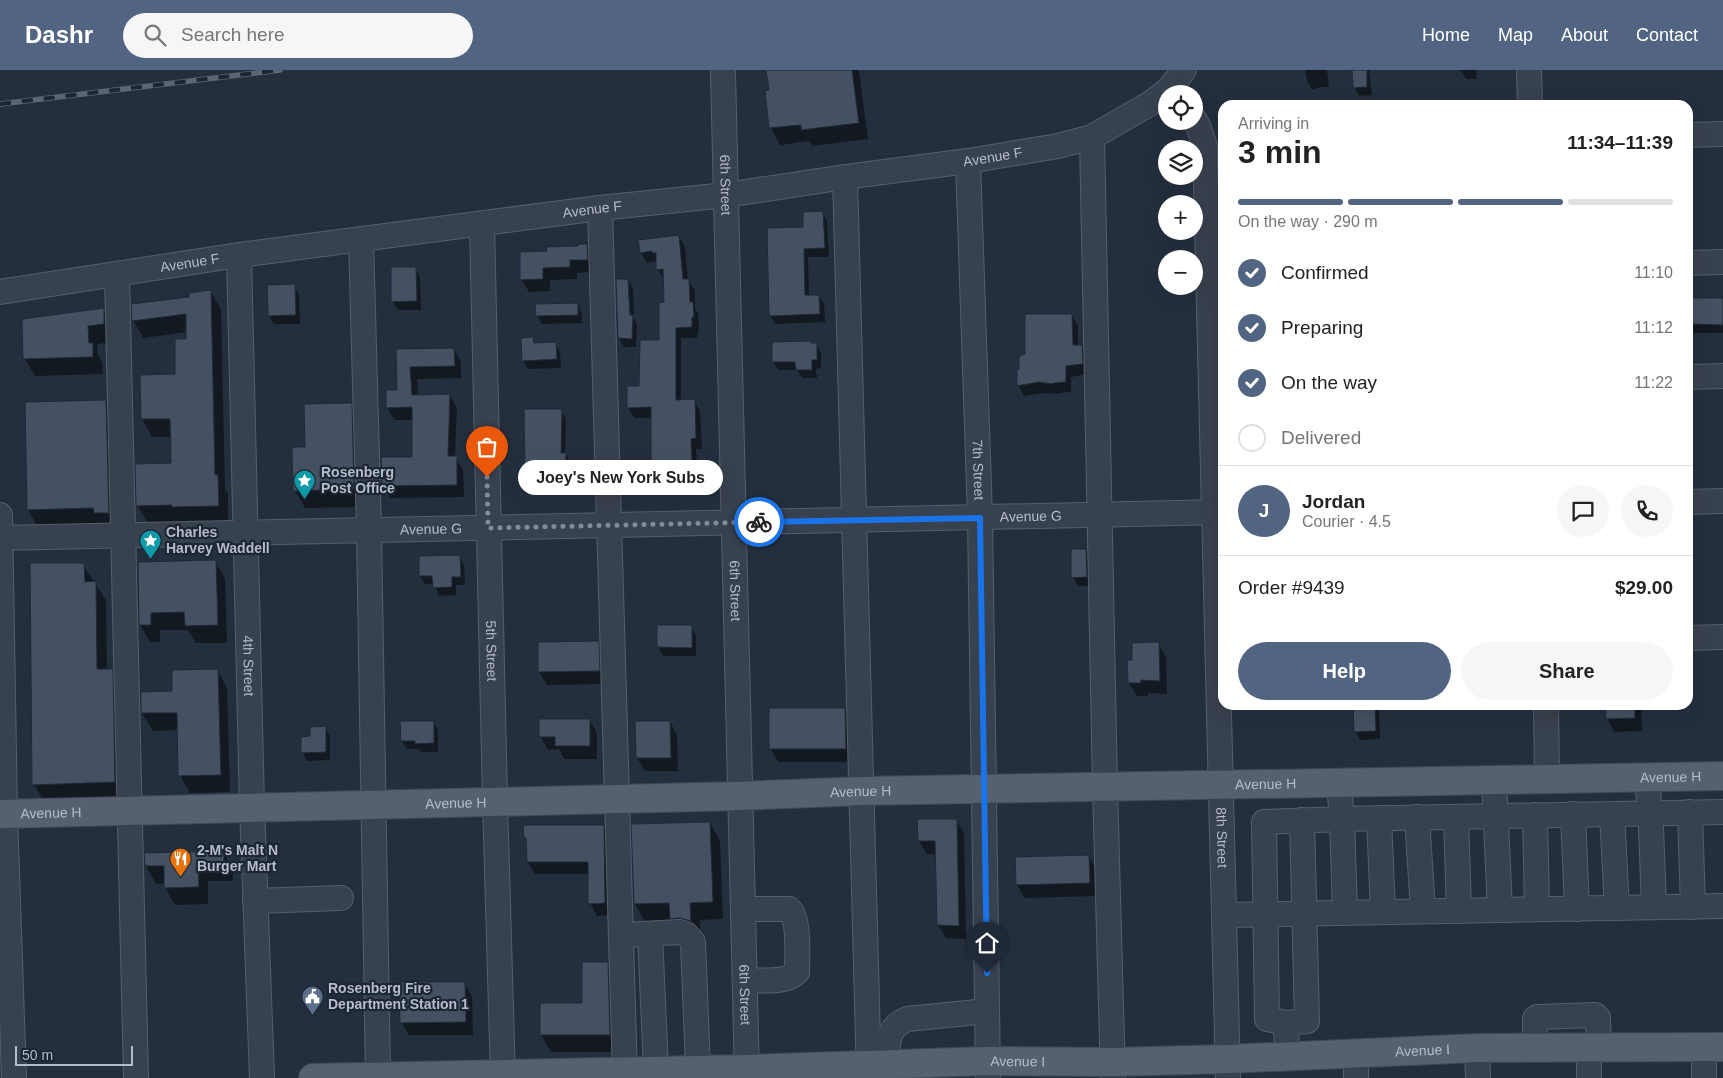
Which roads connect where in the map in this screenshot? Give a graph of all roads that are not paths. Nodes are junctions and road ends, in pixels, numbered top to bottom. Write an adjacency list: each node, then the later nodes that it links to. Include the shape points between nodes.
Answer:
1 (1184, 70): 4 (street, Avenue F)
2 (1529, 70): 6 (street)
3 (723, 73): 14 (street, 6th Street)
4 (1175, 85)
5 (1158, 99): 10 (street, Avenue F)
6 (1530, 100)
7 (1201, 130): 11 (street, 8th Street)
8 (1723, 134): 9 (street)
9 (1693, 135)
10 (1092, 137): 12 (street, Avenue F); 31 (street)
11 (1214, 145): 21 (street, 8th Street)
12 (968, 161): 13 (street, Avenue F); 32 (street, 7th Street)
13 (845, 176): 14 (street, Avenue F); 33 (street)
14 (726, 195): 15 (street, Avenue F); 34 (street, 6th Street)
15 (600, 208): 16 (street, Avenue F); 35 (street)
16 (482, 225): 17 (street, Avenue F); 36 (street, 5th Street)
17 (360, 239): 18 (street, Avenue F); 37 (street)
18 (239, 255): 22 (street, Avenue F); 38 (street, 4th Street)
19 (1723, 262): 20 (street)
20 (1693, 263)
21 (1215, 273): 26 (street, 8th Street)
22 (117, 275): 23 (street, Avenue F); 39 (street)
23 (0, 292)
24 (1723, 376): 25 (street)
25 (1693, 377)
26 (1217, 385): 29 (street, 8th Street)
27 (1723, 501): 28 (street)
28 (1693, 502)
29 (1218, 512): 31 (street, Avenue G)
30 (0, 515): 40 (street)
31 (1100, 515): 32 (street, Avenue G); 51 (street)
32 (980, 518): 33 (street, Avenue G); 52 (street, 7th Street)
33 (855, 520): 34 (street, Avenue G); 53 (street)
34 (734, 523): 35 (street, Avenue G); 54 (street, 6th Street)
35 (608, 525): 36 (street, Avenue G); 55 (street)
36 (488, 528): 37 (street, Avenue G); 56 (street, 5th Street)
37 (369, 531): 38 (street, Avenue G); 57 (street)
38 (245, 533): 39 (street, Avenue G); 58 (street, 4th Street)
39 (122, 536): 40 (street, Avenue G); 59 (street)
40 (0, 538): 63 (street)
41 (1723, 637): 42 (street)
42 (1693, 638)
43 (1220, 710): 50 (street, 8th Street)
44 (1546, 710): 47 (street)
45 (1723, 776): 46 (main road, Avenue H)
46 (1647, 777): 47 (main road, Avenue H); 62 (street)
47 (1548, 779): 48 (main road, Avenue H)
48 (1494, 780): 49 (main road, Avenue H); 67 (street)
49 (1339, 783): 50 (main road, Avenue H); 71 (street)
50 (1221, 785): 51 (main road, Avenue H); 89 (street, 8th Street)
51 (1105, 786): 52 (main road, Avenue H); 105 (street)
52 (984, 789): 53 (main road, Avenue H); 93 (street, 7th Street)
53 (863, 791): 54 (main road, Avenue H); 102 (street)
54 (740, 796): 55 (main road, Avenue H); 79 (street, 6th Street)
55 (618, 798): 56 (main road, Avenue H); 91 (street)
56 (495, 801): 57 (main road, Avenue H); 108 (street, 5th Street)
57 (374, 804): 58 (main road, Avenue H); 113 (street)
58 (252, 807): 59 (main road, Avenue H); 74 (street, 4th Street)
59 (129, 811): 63 (main road, Avenue H); 110 (street)
60 (1690, 812): 61 (street); 62 (street); 77 (street)
61 (1723, 812)
62 (1649, 813): 65 (street); 76 (street)
63 (3, 814): 109 (street)
64 (1573, 814): 65 (street); 66 (street); 81 (street)
65 (1612, 814): 78 (street)
66 (1535, 815): 67 (street); 80 (street)
67 (1496, 816): 69 (street); 82 (street)
68 (1417, 817): 69 (street); 70 (street); 83 (street)
69 (1456, 817): 84 (street)
70 (1379, 818): 71 (street); 85 (street)
71 (1342, 819): 72 (street); 87 (street)
72 (1302, 820): 86 (street); 88 (street, via 1264,822)
73 (341, 898): 74 (street)
74 (255, 901): 111 (street, 4th Street)
75 (1723, 906): 77 (street)
76 (1654, 907): 77 (street); 78 (street)
77 (1693, 907)
78 (1617, 908): 81 (street)
79 (743, 909): 92 (street, 6th Street); 92 (street, via 789,909 796,924 797,972 780,979)
80 (1537, 909): 81 (street); 82 (street)
81 (1576, 909)
82 (1500, 910): 84 (street)
83 (1423, 911): 84 (street); 85 (street)
84 (1459, 911)
85 (1384, 912): 87 (street)
86 (1305, 913): 87 (street); 88 (street); 94 (street, via 1307,1021)
87 (1345, 913)
88 (1266, 914): 89 (street); 94 (street, via 1267,1019)
89 (1224, 915): 100 (street, 8th Street)
90 (650, 934): 91 (street); 101 (street, via 680,932 692,942); 103 (street)
91 (622, 935): 107 (street)
92 (745, 980): 106 (street, 6th Street)
93 (987, 1010): 102 (street, via 907,1019 898,1023 893,1027); 104 (street, 7th Street)
94 (1286, 1022): 98 (street)
95 (1477, 1048): 96 (main road, Avenue I); 99 (main road, Avenue I); 114 (street)
96 (1594, 1048): 97 (main road, Avenue I); 115 (street)
97 (1713, 1048): 116 (street)
98 (1287, 1056): 99 (main road, Avenue I); 100 (main road, Avenue I)
99 (1356, 1066)
100 (1228, 1068): 105 (main road, Avenue I)
101 (698, 1069): 103 (main road, Avenue I); 106 (main road, Avenue I)
102 (875, 1069): 104 (main road, Avenue I); 106 (main road, Avenue I)
103 (656, 1070): 107 (main road, Avenue I)
104 (988, 1070): 105 (main road, Avenue I)
105 (1113, 1070)
106 (747, 1073)
107 (624, 1074): 108 (main road, Avenue I)
108 (503, 1076): 113 (main road, Avenue I)
109 (14, 1078)
110 (136, 1078)
111 (262, 1078)
112 (313, 1078): 113 (main road, Avenue I)
113 (378, 1078)
114 (1478, 1078)
115 (1590, 1078)
116 (1704, 1078)

